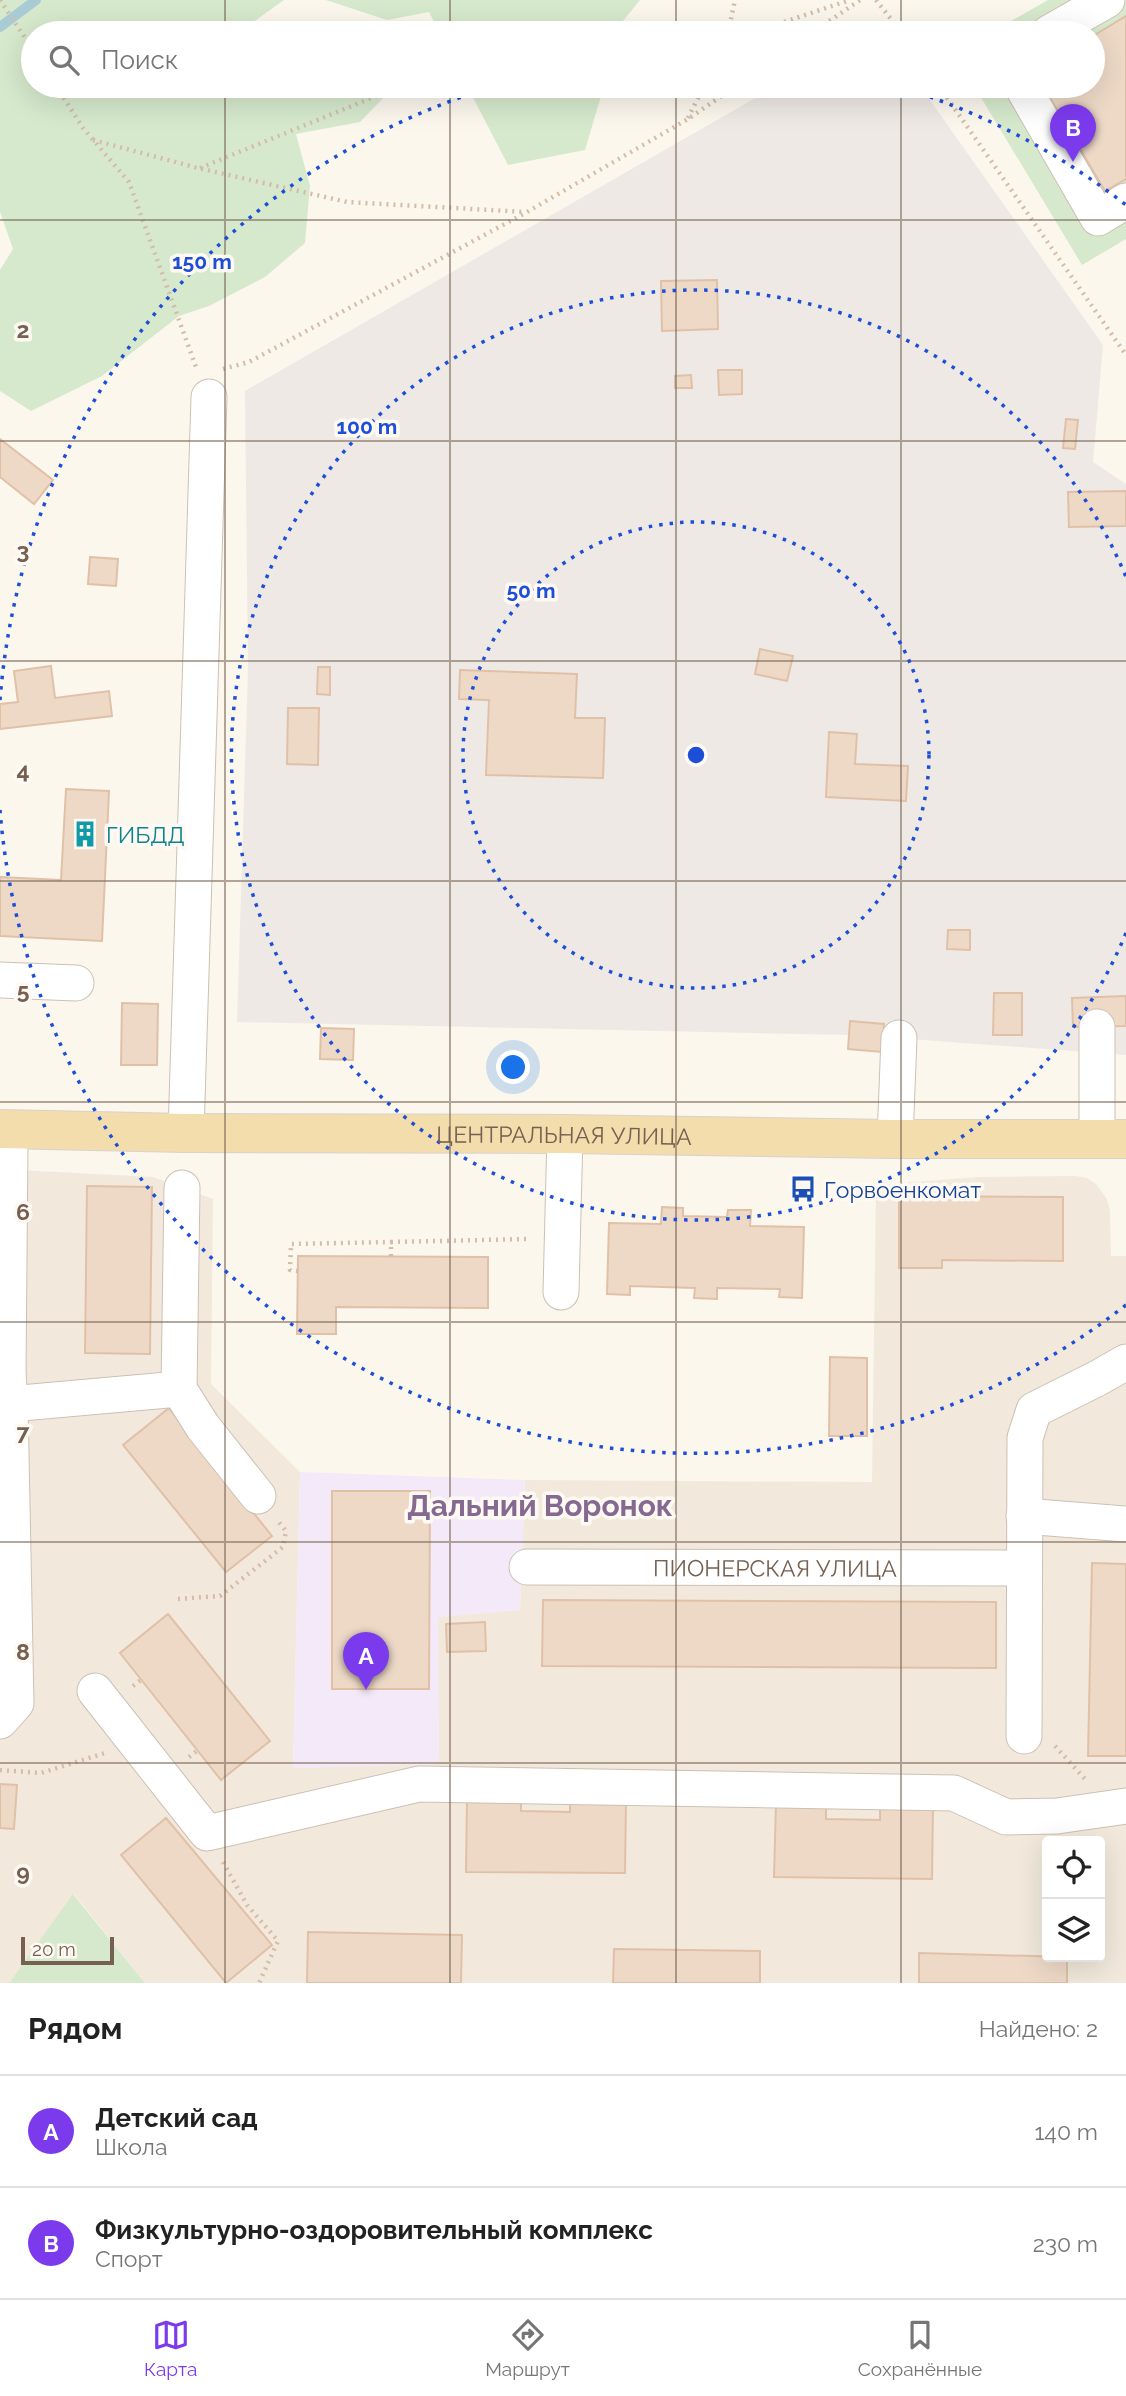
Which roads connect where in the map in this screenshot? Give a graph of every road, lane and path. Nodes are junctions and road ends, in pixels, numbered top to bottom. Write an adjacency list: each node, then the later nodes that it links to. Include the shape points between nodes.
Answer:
1 (0, 0): 12 (path)
2 (735, 0): 7 (path)
3 (850, 0): 8 (path)
4 (860, 0): 9 (path)
5 (876, 0): 10 (path)
6 (1107, 0): 11 (lane)
7 (731, 21)
8 (787, 21)
9 (829, 21)
10 (893, 21)
11 (1070, 21)
12 (21, 31)
13 (64, 98): 20 (path)
14 (371, 98): 21 (path)
15 (699, 98): 19 (path)
16 (719, 98): 19 (path)
17 (947, 98): 24 (path)
18 (1029, 98): 22 (lane, via 1098,218)
19 (688, 119): 23 (path)
20 (93, 140): 21 (path); 25 (path, via 129,182)
21 (198, 168): 23 (path, via 347,202)
22 (1126, 201)
23 (527, 212): 25 (path)
24 (1126, 355)
25 (204, 386): 31 (lane)
26 (0, 980): 27 (lane)
27 (76, 983)
28 (1097, 1027): 34 (lane)
29 (899, 1038): 33 (lane)
30 (4, 1129): 31 (main road, ЦЕНТРАЛЬНАЯ УЛИЦА); 42 (lane, via 10,1144)
31 (186, 1133): 32 (main road, ЦЕНТРАЛЬНАЯ УЛИЦА)
32 (565, 1134): 33 (main road, ЦЕНТРАЛЬНАЯ УЛИЦА); 36 (lane)
33 (895, 1139): 34 (main road, ЦЕНТРАЛЬНАЯ УЛИЦА)
34 (1111, 1139)
35 (182, 1188): 43 (lane)
36 (563, 1238): 37 (path); 40 (lane)
37 (391, 1242): 38 (path); 39 (path, via 291,1244 290,1269)
38 (391, 1256)
39 (298, 1271)
40 (561, 1292)
41 (1126, 1362): 45 (lane, via 1034,1410 1025,1438)
42 (6, 1380): 43 (lane); 51 (lane, via 16,1703)
43 (179, 1389): 44 (lane)
44 (258, 1496): 49 (path, via 286,1531 283,1547 220,1596)
45 (1024, 1516): 46 (lane); 48 (lane)
46 (1126, 1524)
47 (527, 1567): 48 (lane, ПИОНЕРСКАЯ УЛИЦА)
48 (1023, 1568): 52 (lane)
49 (178, 1599)
50 (95, 1691): 53 (lane)
51 (0, 1721)
52 (1024, 1736)
53 (137, 1744): 54 (path, via 41,1773); 56 (lane)
54 (0, 1770)
55 (1126, 1806): 56 (lane, via 1057,1816 1006,1816 954,1793 419,1784)
56 (207, 1833): 57 (path)
57 (247, 1905): 58 (path); 59 (path, via 278,1941)
58 (243, 1910)
59 (259, 1983)

